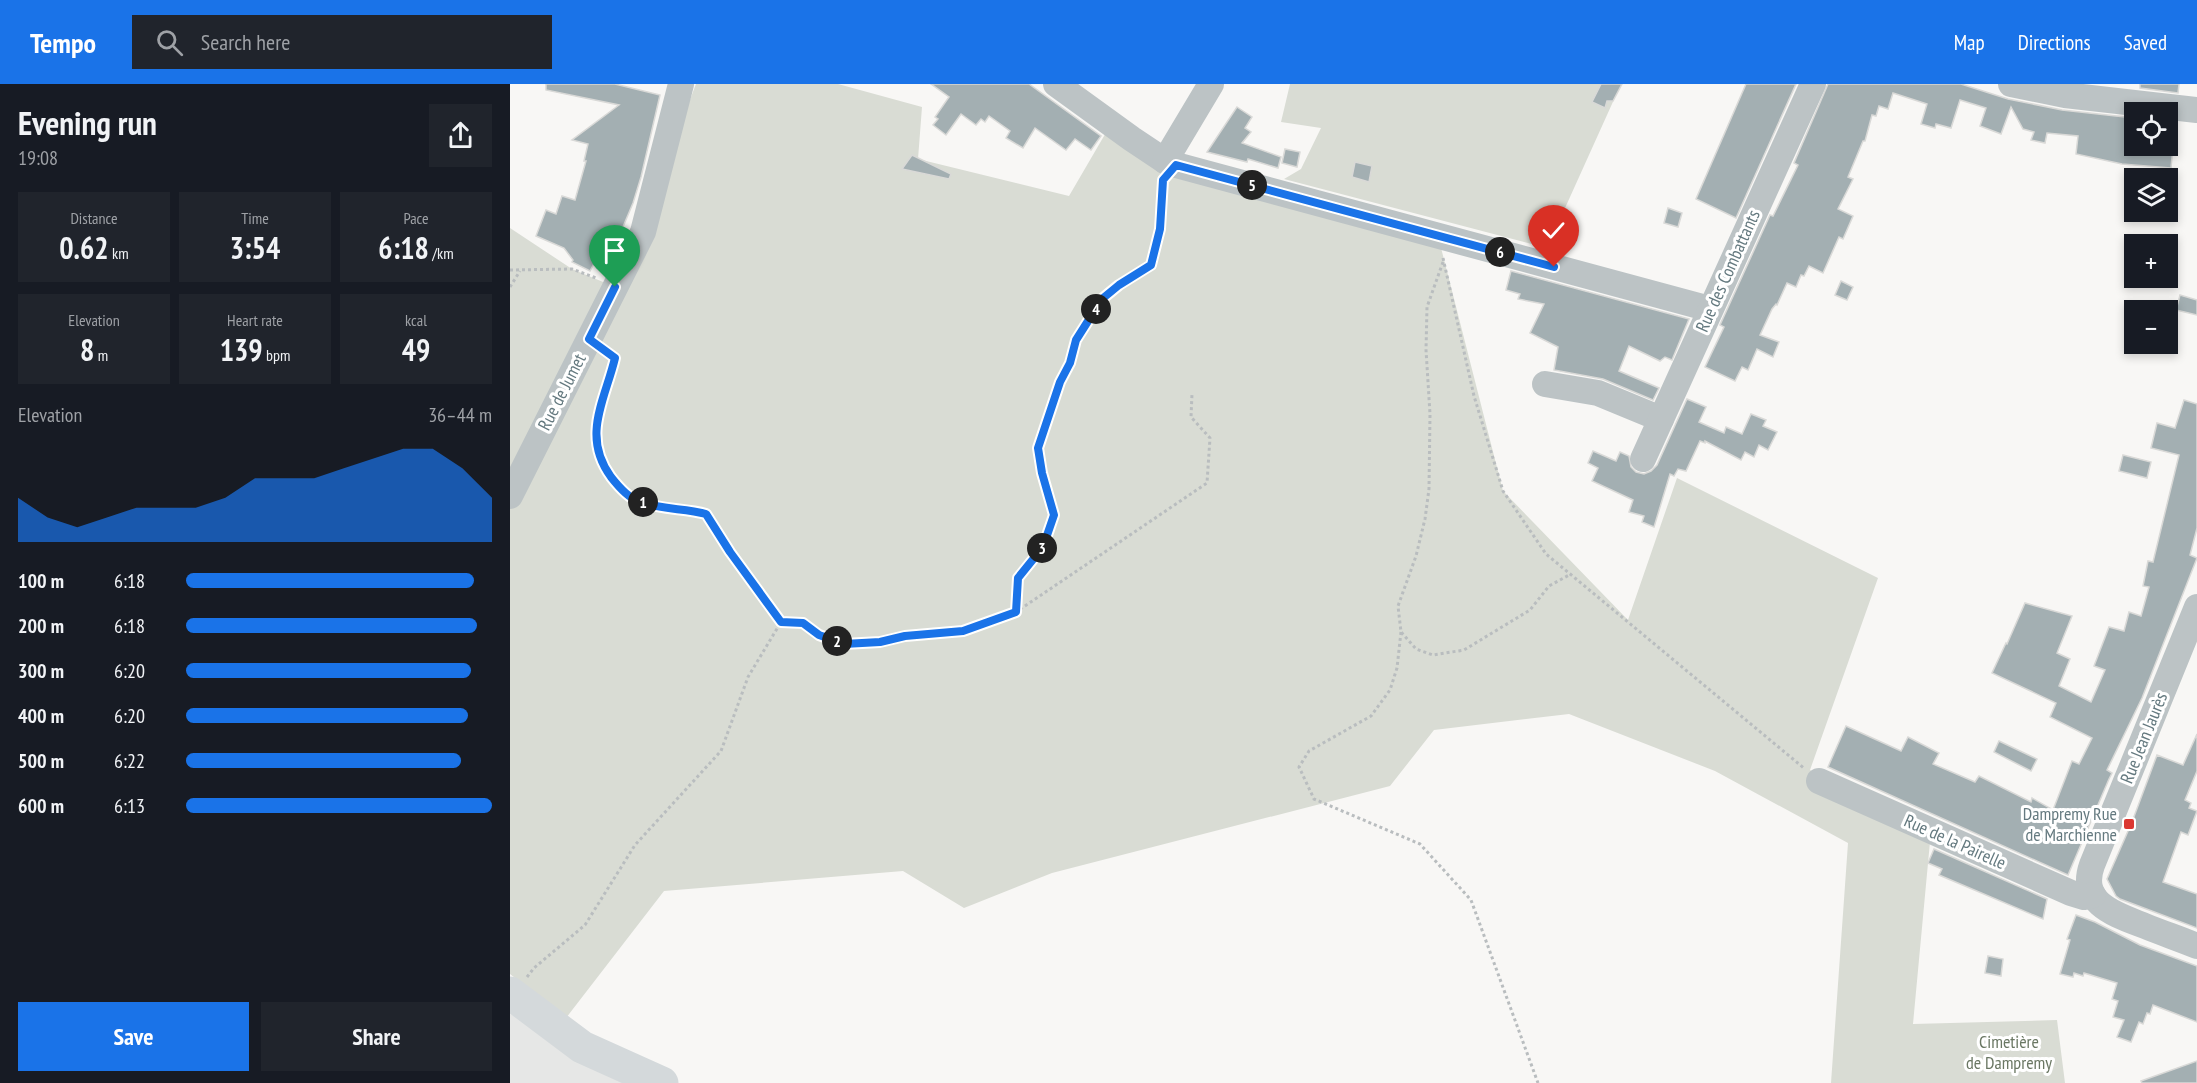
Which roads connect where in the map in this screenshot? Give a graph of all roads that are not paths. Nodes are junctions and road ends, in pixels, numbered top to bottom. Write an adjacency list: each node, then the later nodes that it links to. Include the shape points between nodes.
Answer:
1 (681, 84): 12 (street, Rue de Jumet, via 643,232)
2 (1056, 84): 7 (street)
3 (1211, 84): 7 (street)
4 (1813, 84): 8 (street, Rue des Combattants)
5 (2011, 84): 6 (street, via 2065,95)
6 (2197, 110)
7 (1170, 163): 8 (street)
8 (1710, 309): 10 (street, Rue des Combattants)
9 (1545, 384): 10 (street, via 1598,393)
10 (1661, 419): 11 (street, Rue des Combattants)
11 (1643, 459)
12 (510, 496)
13 (2197, 607): 14 (street, Rue Jean Jaurès)
14 (2189, 653): 16 (street, Rue Jean Jaurès, via 2090,871)
15 (1819, 782): 16 (street, Rue de la Pairelle, via 2071,893)
16 (2093, 895): 17 (street, via 2112,913)
17 (2197, 946)
18 (510, 993): 19 (main road, via 582,1047)
19 (662, 1083)

